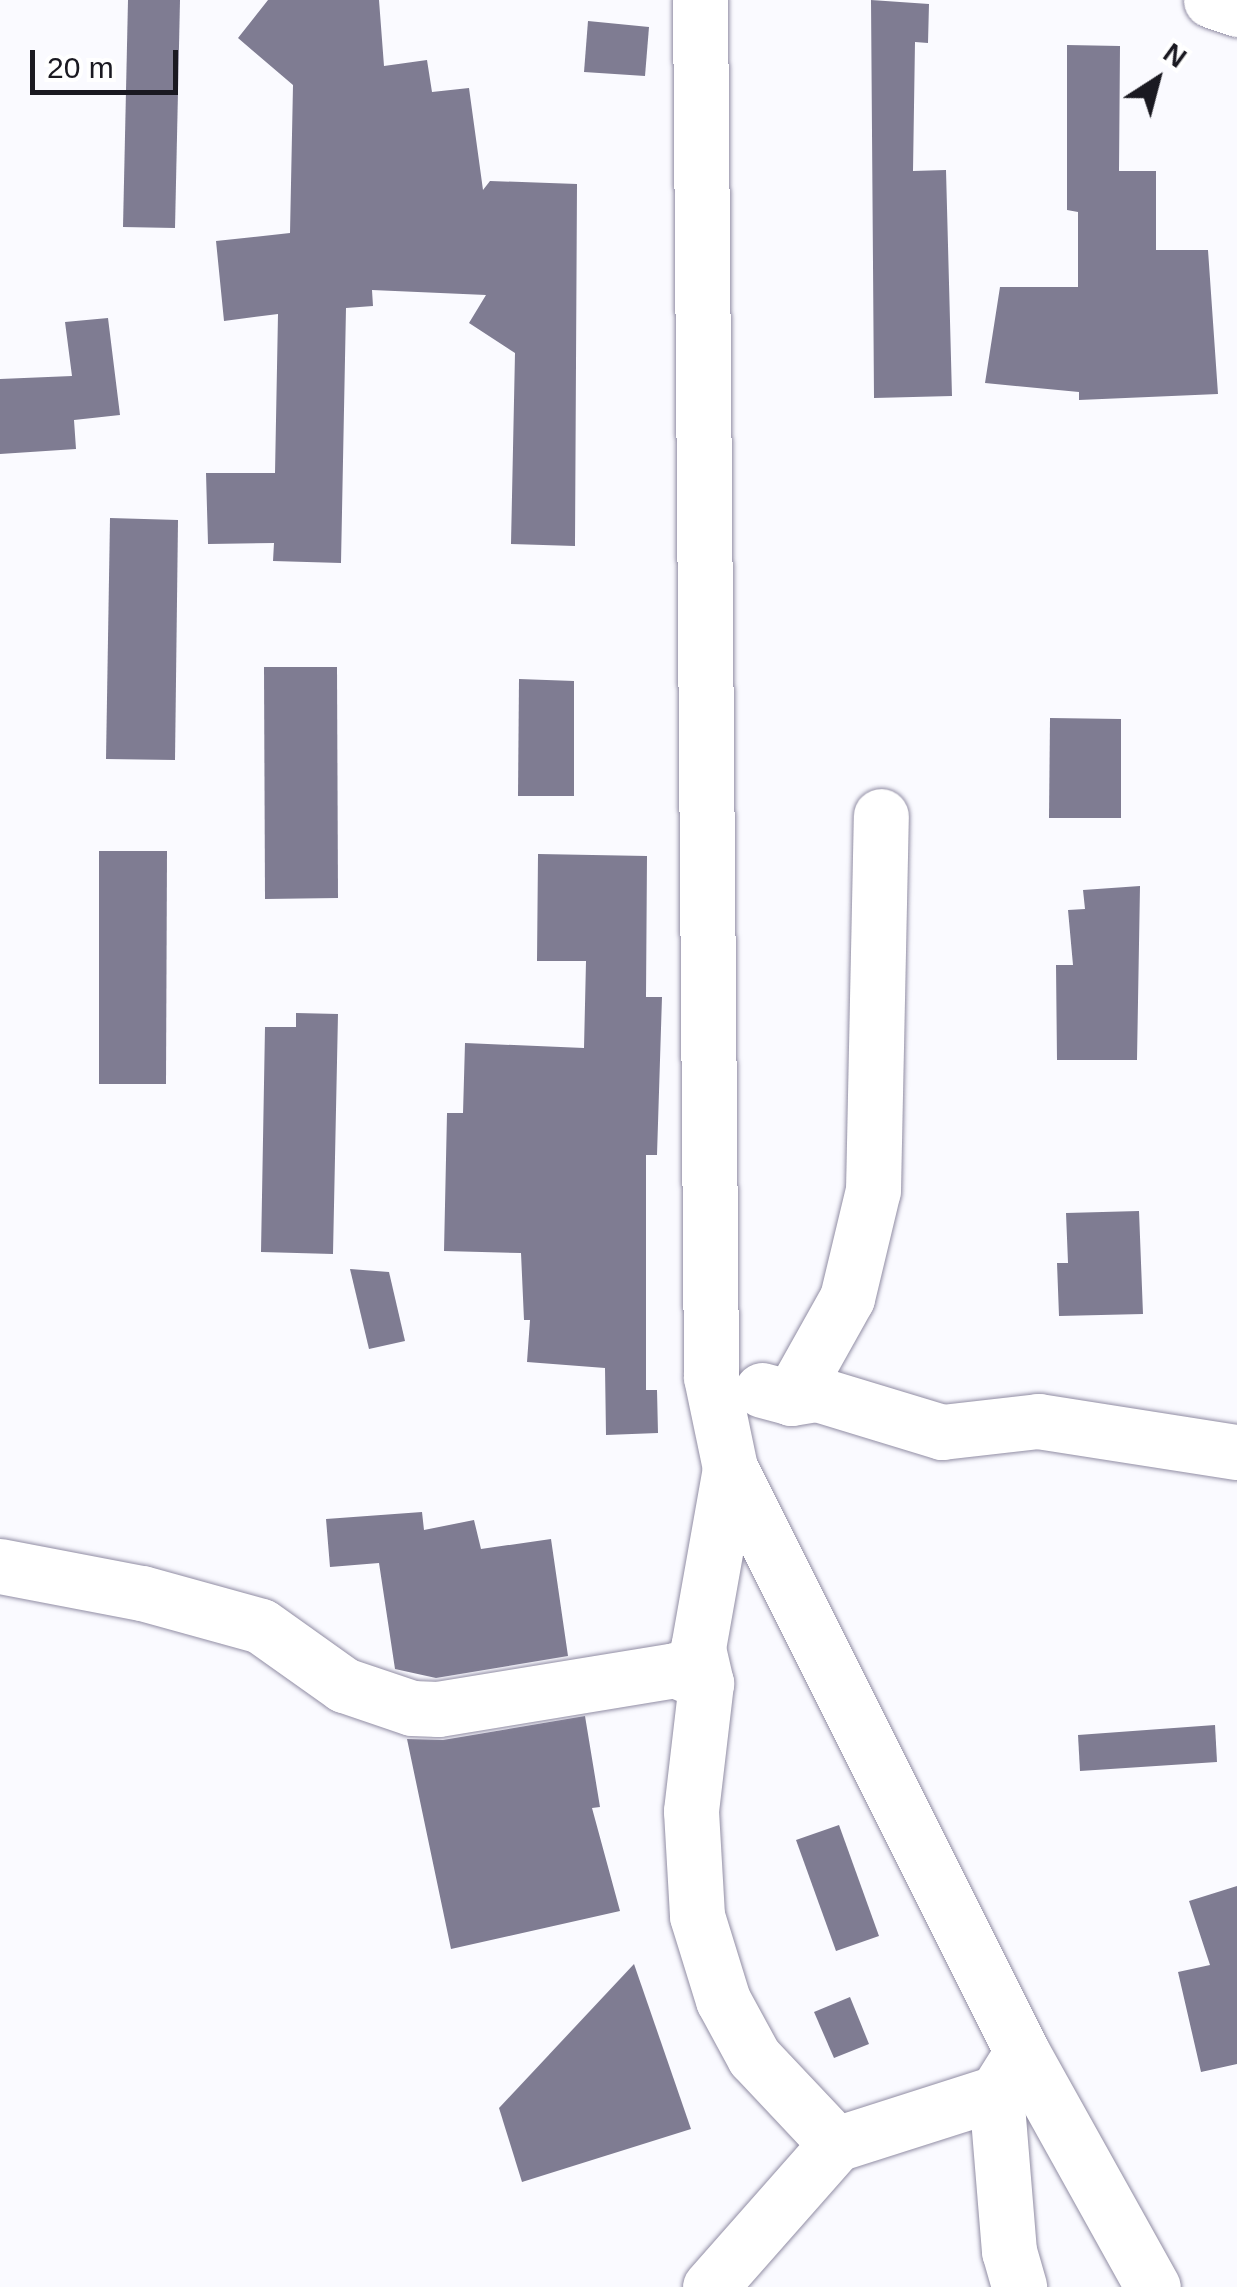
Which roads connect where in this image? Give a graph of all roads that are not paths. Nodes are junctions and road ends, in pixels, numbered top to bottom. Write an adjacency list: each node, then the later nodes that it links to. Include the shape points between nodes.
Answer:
1 (700, 0): 5 (street)
2 (1211, 0): 3 (street)
3 (1237, 9)
4 (881, 816): 6 (street, via 874,1190 847,1298)
5 (711, 1377): 6 (street); 8 (street)
6 (791, 1398): 7 (street, via 816,1394 942,1432 1038,1420)
7 (1237, 1452)
8 (730, 1468): 10 (street, via 698,1648); 11 (street)
9 (0, 1566): 10 (street, via 142,1593 261,1626 344,1685 412,1708 438,1710 676,1670)
10 (706, 1683): 12 (street, via 691,1811 697,1916 723,2000 754,2057)
11 (1009, 2072): 12 (street); 14 (street, via 1009,2251); 15 (street)
12 (836, 2144): 13 (street)
13 (710, 2287)
14 (1019, 2287)
15 (1153, 2287)

